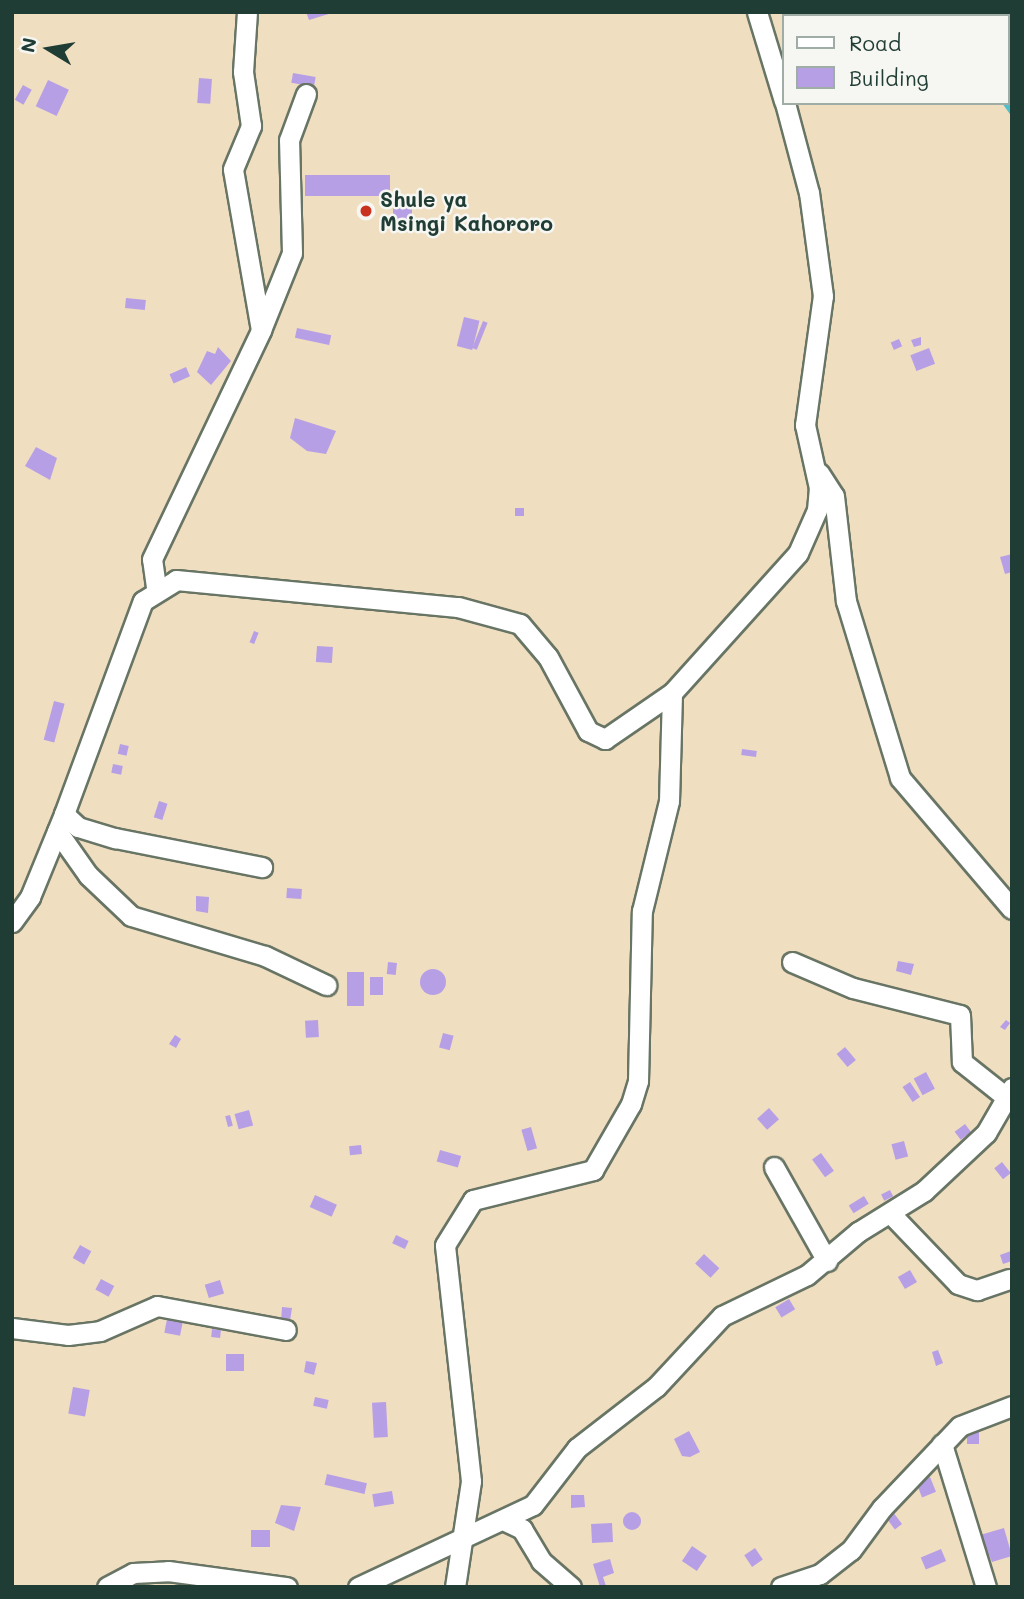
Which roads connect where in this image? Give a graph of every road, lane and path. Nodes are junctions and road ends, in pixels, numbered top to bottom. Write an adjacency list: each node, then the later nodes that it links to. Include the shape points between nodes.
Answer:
1 (247, 12): 6 (street, via 243,72 251,127 233,169)
2 (757, 12): 3 (street)
3 (782, 92)
4 (306, 94): 6 (street, via 289,140 292,253)
5 (786, 105): 7 (street, via 809,193 823,296 805,425)
6 (261, 330): 8 (street, via 152,559)
7 (815, 470): 9 (street, via 813,531); 12 (street, via 834,496 846,601 900,778)
8 (156, 587): 9 (street, via 195,581 495,614 533,636 588,731 604,739); 10 (street, via 130,630)
9 (672, 693): 26 (street, via 669,801 642,911 638,1081 631,1104 593,1170 473,1200 445,1245 471,1481)
10 (60, 822): 11 (street, via 115,838); 13 (street); 15 (street, via 88,875 131,916 265,956)
11 (262, 867)
12 (1012, 909)
13 (12, 922)
14 (792, 962): 16 (street, via 853,988 960,1015 962,1062)
15 (326, 985)
16 (1007, 1103): 18 (street, via 975,1146)
17 (774, 1167): 19 (street)
18 (890, 1213): 19 (street); 20 (street, via 958,1284 977,1290)
19 (827, 1261): 25 (street, via 722,1316 656,1387 577,1448 533,1505)
20 (1009, 1279)
21 (12, 1328): 22 (street, via 68,1335 100,1331 157,1306)
22 (286, 1330)
23 (1012, 1406): 24 (street, via 967,1422)
24 (942, 1444): 32 (street, via 851,1550 820,1574); 33 (street)
25 (507, 1522): 26 (street); 31 (street, via 522,1529 541,1561)
26 (460, 1538): 29 (street); 30 (street)
27 (107, 1587): 28 (street, via 133,1573 169,1571)
28 (287, 1587)
29 (358, 1587)
30 (455, 1587)
31 (571, 1587)
32 (781, 1587)
33 (986, 1587)

